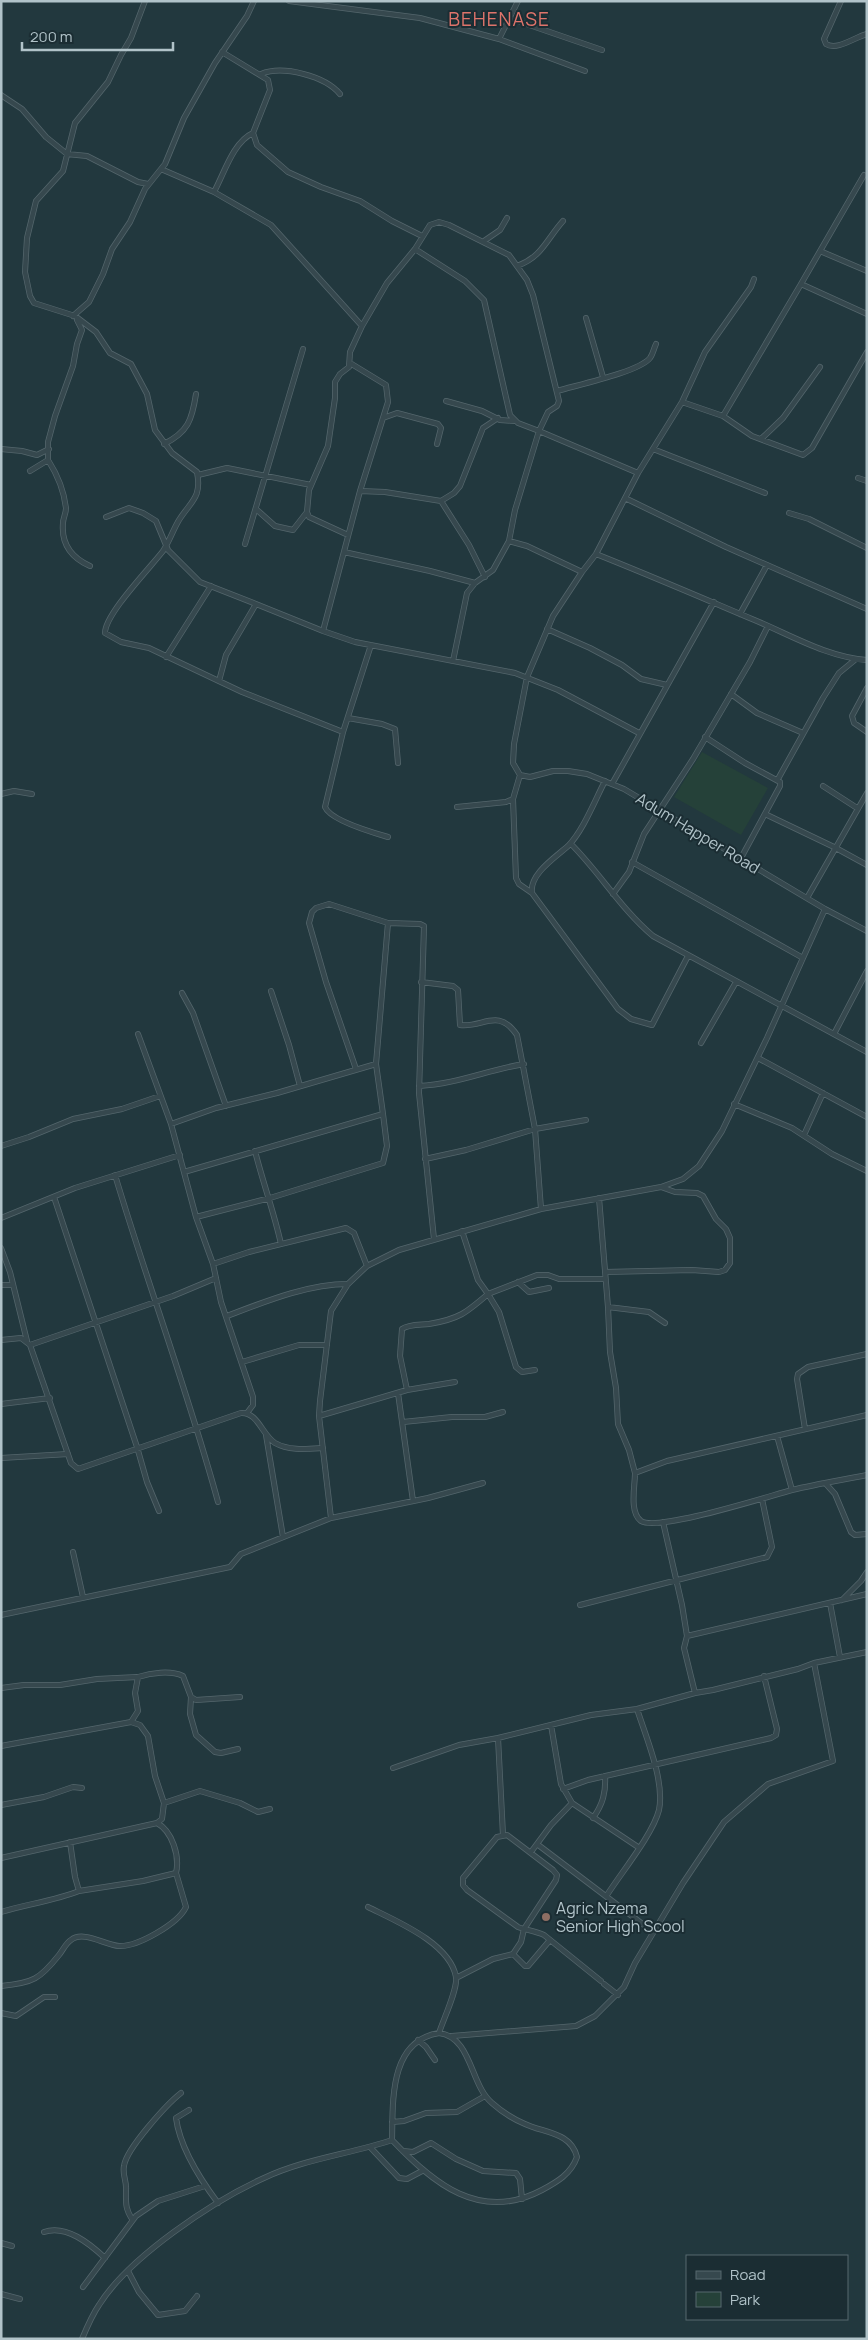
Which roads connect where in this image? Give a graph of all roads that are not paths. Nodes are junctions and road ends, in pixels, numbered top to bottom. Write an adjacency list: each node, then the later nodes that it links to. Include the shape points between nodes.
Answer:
1 (145, 1): 17 (street, via 132,38 108,82 75,123)
2 (254, 1): 11 (street)
3 (289, 1): 6 (street)
4 (518, 1): 7 (street)
5 (841, 1): 8 (street, via 824,39 826,44 840,45)
6 (317, 3): 9 (street, via 420,18)
7 (509, 18): 9 (street); 10 (street)
8 (867, 34)
9 (499, 39): 12 (street)
10 (602, 50)
11 (222, 52): 13 (street); 18 (street, via 184,118)
12 (585, 71)
13 (261, 74): 14 (street, via 286,72 310,76 330,84); 16 (street, via 268,80 270,90)
14 (340, 94)
15 (1, 95): 17 (street, via 22,109 46,137)
16 (253, 133): 21 (street, via 236,150); 24 (street, via 256,145 288,172 360,201)
17 (67, 154): 20 (street, via 87,156); 33 (street, via 63,171 35,203 24,272 34,303)
18 (161, 169): 20 (street); 21 (street)
19 (864, 175): 27 (street)
20 (148, 184): 33 (street, via 130,222 112,249 89,302)
21 (214, 192): 35 (street, via 271,225)
22 (507, 218): 25 (street, via 500,230)
23 (563, 221): 28 (street, via 537,256)
24 (422, 236): 25 (street, via 430,225 440,222); 26 (street)
25 (484, 241): 28 (street, via 509,255)
26 (415, 248): 35 (street, via 388,283); 49 (street, via 465,281 484,300 506,402)
27 (820, 251): 29 (street); 31 (street)
28 (517, 266): 42 (street, via 533,294)
29 (867, 271)
30 (754, 279): 45 (street, via 705,352)
31 (801, 284): 32 (street); 46 (street)
32 (867, 314)
33 (74, 316): 52 (street, via 96,332 110,353 131,364 147,394 153,424); 55 (street, via 82,330 74,366 55,416)
34 (586, 318): 41 (street)
35 (362, 326): 39 (street, via 350,352)
36 (656, 344): 41 (street, via 644,363)
37 (303, 350): 61 (street)
38 (867, 352): 51 (street, via 812,448 803,455)
39 (350, 363): 47 (street, via 386,384 388,402); 64 (street, via 335,382 328,446)
40 (820, 367): 51 (street, via 783,418)
41 (603, 377): 42 (street)
42 (557, 391): 50 (street, via 560,401 548,412)
43 (196, 394): 52 (street, via 188,425 178,437)
44 (446, 400): 48 (street)
45 (682, 402): 46 (street); 56 (street)
46 (723, 416): 51 (street, via 742,431)
47 (383, 418): 53 (street, via 397,413 438,424 441,428); 65 (street)
48 (498, 418): 49 (street); 68 (street, via 482,428 460,486)
49 (515, 421): 50 (street)
50 (539, 431): 59 (street); 74 (street)
51 (762, 439)
52 (164, 444): 60 (street)
53 (437, 444)
54 (1, 449): 55 (street, via 37,455)
55 (49, 449): 57 (street)
56 (653, 449): 59 (street); 66 (street)
57 (48, 460): 58 (street); 81 (street, via 58,478 64,500 63,524 68,550 80,562)
58 (30, 471)
59 (638, 473): 67 (street)
60 (198, 475): 61 (street, via 227,468); 76 (street, via 195,500 178,521)
61 (266, 475): 64 (street); 69 (street)
62 (858, 478): 63 (street)
63 (867, 481)
64 (311, 485): 70 (street)
65 (360, 491): 68 (street); 73 (street)
66 (765, 493)
67 (627, 499): 79 (street); 80 (street)
68 (442, 501): 83 (street)
69 (256, 509): 70 (street, via 276,526 293,530); 75 (street)
70 (307, 512): 73 (street, via 309,517)
71 (789, 513): 77 (street)
72 (106, 517): 76 (street, via 128,508 143,513 156,521)
73 (348, 535): 78 (street)
74 (509, 541): 82 (street); 83 (street, via 493,570)
75 (245, 544)
76 (166, 545): 85 (street, via 191,574); 94 (street, via 129,590 109,619 105,632 121,642 149,648)
77 (867, 548)
78 (344, 552): 84 (street); 92 (street)
79 (596, 554): 82 (street); 86 (street)
80 (767, 565): 88 (street); 89 (street)
81 (90, 566)
82 (582, 572): 91 (street)
83 (485, 577): 84 (street)
84 (475, 583): 97 (street, via 464,601)
85 (211, 586): 87 (street); 94 (street)
86 (714, 602): 89 (street); 100 (street)
87 (256, 604): 92 (street); 99 (street, via 226,655)
88 (867, 608)
89 (740, 614): 90 (street)
90 (768, 626): 95 (street, via 813,647); 102 (street)
91 (547, 629): 98 (street); 100 (street, via 622,665 641,679)
92 (323, 631): 93 (street)
93 (371, 645): 97 (street); 103 (street)
94 (166, 657): 99 (street)
95 (856, 659): 96 (street); 107 (street, via 839,673)
96 (867, 660)
97 (453, 661): 98 (street, via 488,666)
98 (527, 677): 106 (street); 110 (street, via 514,744 513,763)
99 (219, 682): 104 (street)
100 (667, 686): 106 (street)
101 (867, 688): 105 (street, via 852,716 854,723)
102 (731, 694): 107 (street, via 758,712); 108 (street)
103 (348, 718): 104 (street); 109 (street, via 395,729)
104 (343, 732): 125 (street, via 325,802 326,810 361,828)
105 (867, 732)
106 (640, 733): 113 (street)
107 (802, 733): 111 (street)
108 (705, 737): 111 (street, via 745,763); 123 (street)
109 (398, 763)
110 (520, 774): 112 (street, Adum Happer Road, via 530,777 561,770); 118 (street)
111 (778, 779): 124 (street, via 780,786)
112 (605, 781): 113 (street, Adum Happer Road); 126 (street)
113 (612, 784): 123 (street, Adum Happer Road)
114 (823, 786): 122 (street)
115 (867, 793): 119 (street)
116 (1, 794): 117 (street)
117 (32, 794)
118 (513, 799): 121 (street); 131 (street, via 516,878)
119 (861, 802): 120 (street); 122 (street)
120 (867, 805)
121 (457, 807)
122 (857, 808): 127 (street)
123 (660, 810): 128 (street, Adum Happer Road); 129 (street, via 644,834)
124 (765, 814): 127 (street); 128 (street)
125 (388, 837)
126 (571, 844): 131 (street, via 538,874); 132 (street)
127 (834, 846): 130 (street); 133 (street)
128 (741, 858): 133 (street, Adum Happer Road)
129 (632, 862): 132 (street); 138 (street)
130 (867, 865)
131 (532, 893): 137 (street, via 613,1003 631,1019 652,1025)
132 (614, 894): 137 (street, via 629,914 653,936)
133 (806, 898): 134 (street, Adum Happer Road)
134 (825, 908): 136 (street, Adum Happer Road); 138 (street)
135 (388, 922): 140 (street, via 424,926); 150 (street); 152 (street, via 329,904 316,908 310,916 309,923 326,982)
136 (867, 930)
137 (688, 956): 141 (street)
138 (803, 958): 144 (street)
139 (867, 970): 146 (street)
140 (421, 982): 151 (street, via 453,986 458,990 460,1025 498,1020 513,1029); 154 (street)
141 (736, 982): 144 (street); 147 (street)
142 (271, 991): 153 (street)
143 (182, 993): 158 (street, via 193,1013)
144 (782, 1005): 146 (street); 149 (street)
145 (138, 1034): 156 (street)
146 (834, 1034): 148 (street)
147 (701, 1043)
148 (867, 1052)
149 (758, 1058): 155 (street); 157 (street)
150 (376, 1064): 152 (street); 159 (street)
151 (524, 1064): 154 (street, via 470,1079); 163 (street)
152 (356, 1068): 153 (street)
153 (300, 1086): 158 (street)
154 (419, 1086): 168 (street)
155 (824, 1093): 160 (street); 164 (street)
156 (160, 1096): 162 (street); 165 (street, via 122,1109 74,1119)
157 (734, 1104): 164 (street); 172 (street, via 715,1143 699,1166 683,1179)
158 (226, 1106): 162 (street)
159 (383, 1114): 166 (street); 174 (street, via 388,1146 383,1163)
160 (867, 1117)
161 (586, 1120): 163 (street)
162 (172, 1124): 167 (street)
163 (535, 1129): 168 (street); 176 (street)
164 (804, 1135): 169 (street, via 832,1154)
165 (1, 1146)
166 (255, 1151): 170 (street); 174 (street)
167 (180, 1155): 170 (street); 171 (street)
168 (425, 1159): 180 (street)
169 (867, 1171)
170 (184, 1172): 177 (street)
171 (115, 1175): 173 (street); 194 (street)
172 (661, 1187): 175 (street); 185 (street, via 703,1196 730,1238 730,1263 719,1272)
173 (54, 1197): 178 (street); 198 (street)
174 (270, 1198): 177 (street); 181 (street)
175 (599, 1198): 176 (street); 185 (street)
176 (541, 1209): 179 (street)
177 (196, 1217): 183 (street)
178 (1, 1218)
179 (462, 1231): 180 (street); 193 (street, via 475,1272)
180 (434, 1239): 184 (street, via 399,1250)
181 (281, 1244): 183 (street); 184 (street, via 351,1229 359,1241)
182 (1, 1248): 191 (street)
183 (213, 1264): 186 (street)
184 (367, 1266): 189 (street)
185 (605, 1272): 187 (street)
186 (216, 1278): 194 (street); 196 (street)
187 (605, 1279): 188 (street, via 559,1279 537,1274); 195 (street)
188 (518, 1282): 192 (street, via 529,1292); 193 (street)
189 (348, 1284): 196 (street, via 306,1290); 201 (street, via 331,1311)
190 (1, 1285): 191 (street)
191 (13, 1285): 200 (street)
192 (549, 1288)
193 (488, 1294): 204 (street, via 499,1312 516,1367 522,1372); 206 (street, via 463,1314 402,1329 400,1356)
194 (155, 1302): 198 (street); 215 (street)
195 (608, 1308): 197 (street, via 649,1312); 223 (street, via 618,1424)
196 (227, 1316): 203 (street)
197 (666, 1323)
198 (96, 1324): 200 (street); 219 (street)
199 (1, 1340): 200 (street, via 21,1338)
200 (28, 1343): 208 (street)
201 (327, 1345): 203 (street, via 299,1345); 213 (street)
202 (867, 1354): 216 (street, via 808,1367 798,1374)
203 (242, 1362): 211 (street, via 254,1397 253,1405)
204 (534, 1370)
205 (455, 1382): 206 (street)
206 (406, 1390): 207 (street)
207 (398, 1393): 213 (street); 214 (street)
208 (50, 1398): 209 (street); 221 (street)
209 (1, 1404)
210 (502, 1412): 214 (street, via 485,1417)
211 (246, 1413): 215 (street); 217 (street)
212 (867, 1415): 216 (street)
213 (320, 1416): 220 (street)
214 (403, 1422): 229 (street)
215 (198, 1426): 219 (street); 230 (street)
216 (805, 1429): 218 (street)
217 (266, 1435): 220 (street, via 284,1447); 235 (street)
218 (777, 1436): 223 (street, via 667,1461); 227 (street)
219 (137, 1447): 221 (street, via 78,1469); 231 (street)
220 (323, 1448): 232 (street)
221 (68, 1454): 222 (street)
222 (1, 1458)
223 (635, 1473): 233 (street, via 635,1513 647,1524)
224 (867, 1475): 226 (street)
225 (483, 1482): 229 (street)
226 (826, 1484): 227 (street); 234 (street, via 835,1494 851,1532)
227 (792, 1490): 228 (street)
228 (762, 1499): 233 (street); 238 (street, via 772,1547 767,1557)
229 (413, 1501): 232 (street)
230 (218, 1502)
231 (159, 1511)
232 (331, 1518): 235 (street)
233 (663, 1522): 238 (street)
234 (867, 1534)
235 (283, 1538): 240 (street, via 239,1555 230,1567)
236 (73, 1552): 240 (street)
237 (867, 1572): 241 (street)
238 (677, 1580): 243 (street); 245 (street)
239 (867, 1594): 241 (street)
240 (83, 1598): 244 (street)
241 (842, 1601): 242 (street)
242 (830, 1603): 245 (street); 247 (street)
243 (580, 1605)
244 (1, 1615)
245 (687, 1636): 252 (street, via 684,1648)
246 (867, 1652): 247 (street)
247 (840, 1657): 248 (street)
248 (814, 1663): 249 (street); 284 (street, via 834,1761 768,1784 730,1815)
249 (764, 1676): 252 (street); 261 (street, via 777,1729 774,1737)
250 (138, 1677): 251 (street); 253 (street, via 147,1674 183,1676); 256 (street, via 135,1693 138,1711)
251 (1, 1688)
252 (695, 1693): 255 (street)
253 (191, 1697): 254 (street, via 201,1700); 260 (street, via 190,1714 196,1735 215,1752)
254 (240, 1697)
255 (637, 1709): 257 (street, via 590,1715); 261 (street)
256 (131, 1722): 259 (street); 266 (street, via 140,1725 148,1736)
257 (551, 1725): 258 (street); 265 (street)
258 (498, 1738): 262 (street, via 459,1745); 272 (street)
259 (1, 1746)
260 (238, 1749)
261 (654, 1764): 263 (street); 275 (street, via 658,1811)
262 (393, 1768)
263 (606, 1776): 265 (street); 270 (street, via 602,1805)
264 (82, 1788): 268 (street, via 73,1787 44,1797)
265 (563, 1789): 267 (street)
266 (164, 1803): 269 (street, via 200,1791 258,1812); 271 (street, via 164,1814)
267 (572, 1803): 270 (street); 274 (street)
268 (1, 1805)
269 (270, 1808)
270 (593, 1818): 275 (street)
271 (158, 1823): 273 (street); 278 (street, via 164,1826 171,1838)
272 (503, 1835): 276 (street); 283 (street, via 497,1836 463,1878 463,1884 488,1906)
273 (70, 1842): 277 (street); 279 (street)
274 (537, 1844): 276 (street); 280 (street)
275 (638, 1848): 280 (street)
276 (531, 1852): 283 (street, via 557,1875)
277 (1, 1858)
278 (176, 1873): 279 (street); 288 (street, via 186,1907 170,1926 126,1946 80,1936 71,1939 40,1977)
279 (79, 1891): 282 (street)
280 (607, 1895): 284 (street)
281 (368, 1907): 287 (street, via 436,1945)
282 (1, 1912)
283 (524, 1929): 285 (street); 286 (street)
284 (653, 1932): 289 (street)
285 (550, 1940): 286 (street, via 528,1966); 289 (street)
286 (513, 1954): 287 (street, via 493,1959)
287 (456, 1978): 292 (street)
288 (1, 1986)
289 (618, 1995): 293 (street, via 594,2016 576,2026)
290 (55, 1997): 291 (street, via 44,1997 16,2016)
291 (1, 2013)
292 (438, 2033): 293 (street); 294 (street)
293 (452, 2036): 297 (street, via 461,2047)
294 (418, 2040): 295 (street); 299 (street, via 398,2066)
295 (435, 2060)
296 (181, 2093): 307 (street, via 164,2108 124,2164 124,2204)
297 (485, 2096): 299 (street, via 457,2112 426,2113); 305 (street, via 526,2125 554,2132 576,2150 577,2157 569,2173)
298 (189, 2110): 304 (street, via 176,2118 177,2126)
299 (392, 2122): 300 (street)
300 (392, 2140): 301 (street); 302 (street)
301 (370, 2147): 303 (street, via 402,2180); 306 (street, via 264,2177)
302 (403, 2151): 303 (street); 305 (street, via 413,2152 431,2143 456,2160 483,2171 516,2173 520,2179)
303 (422, 2171): 305 (street, via 448,2189 478,2201)
304 (205, 2186): 306 (street); 307 (street, via 158,2202)
305 (522, 2199)
306 (218, 2203): 312 (street)
307 (132, 2219): 311 (street)
308 (44, 2232): 311 (street, via 52,2229 75,2236)
309 (1, 2243): 310 (street)
310 (12, 2246)
311 (105, 2258): 313 (street)
312 (128, 2271): 315 (street, via 139,2292 158,2315 185,2311); 317 (street, via 99,2305)
313 (83, 2287)
314 (1, 2294): 316 (street)
315 (197, 2296)
316 (20, 2299)
317 (82, 2339)

